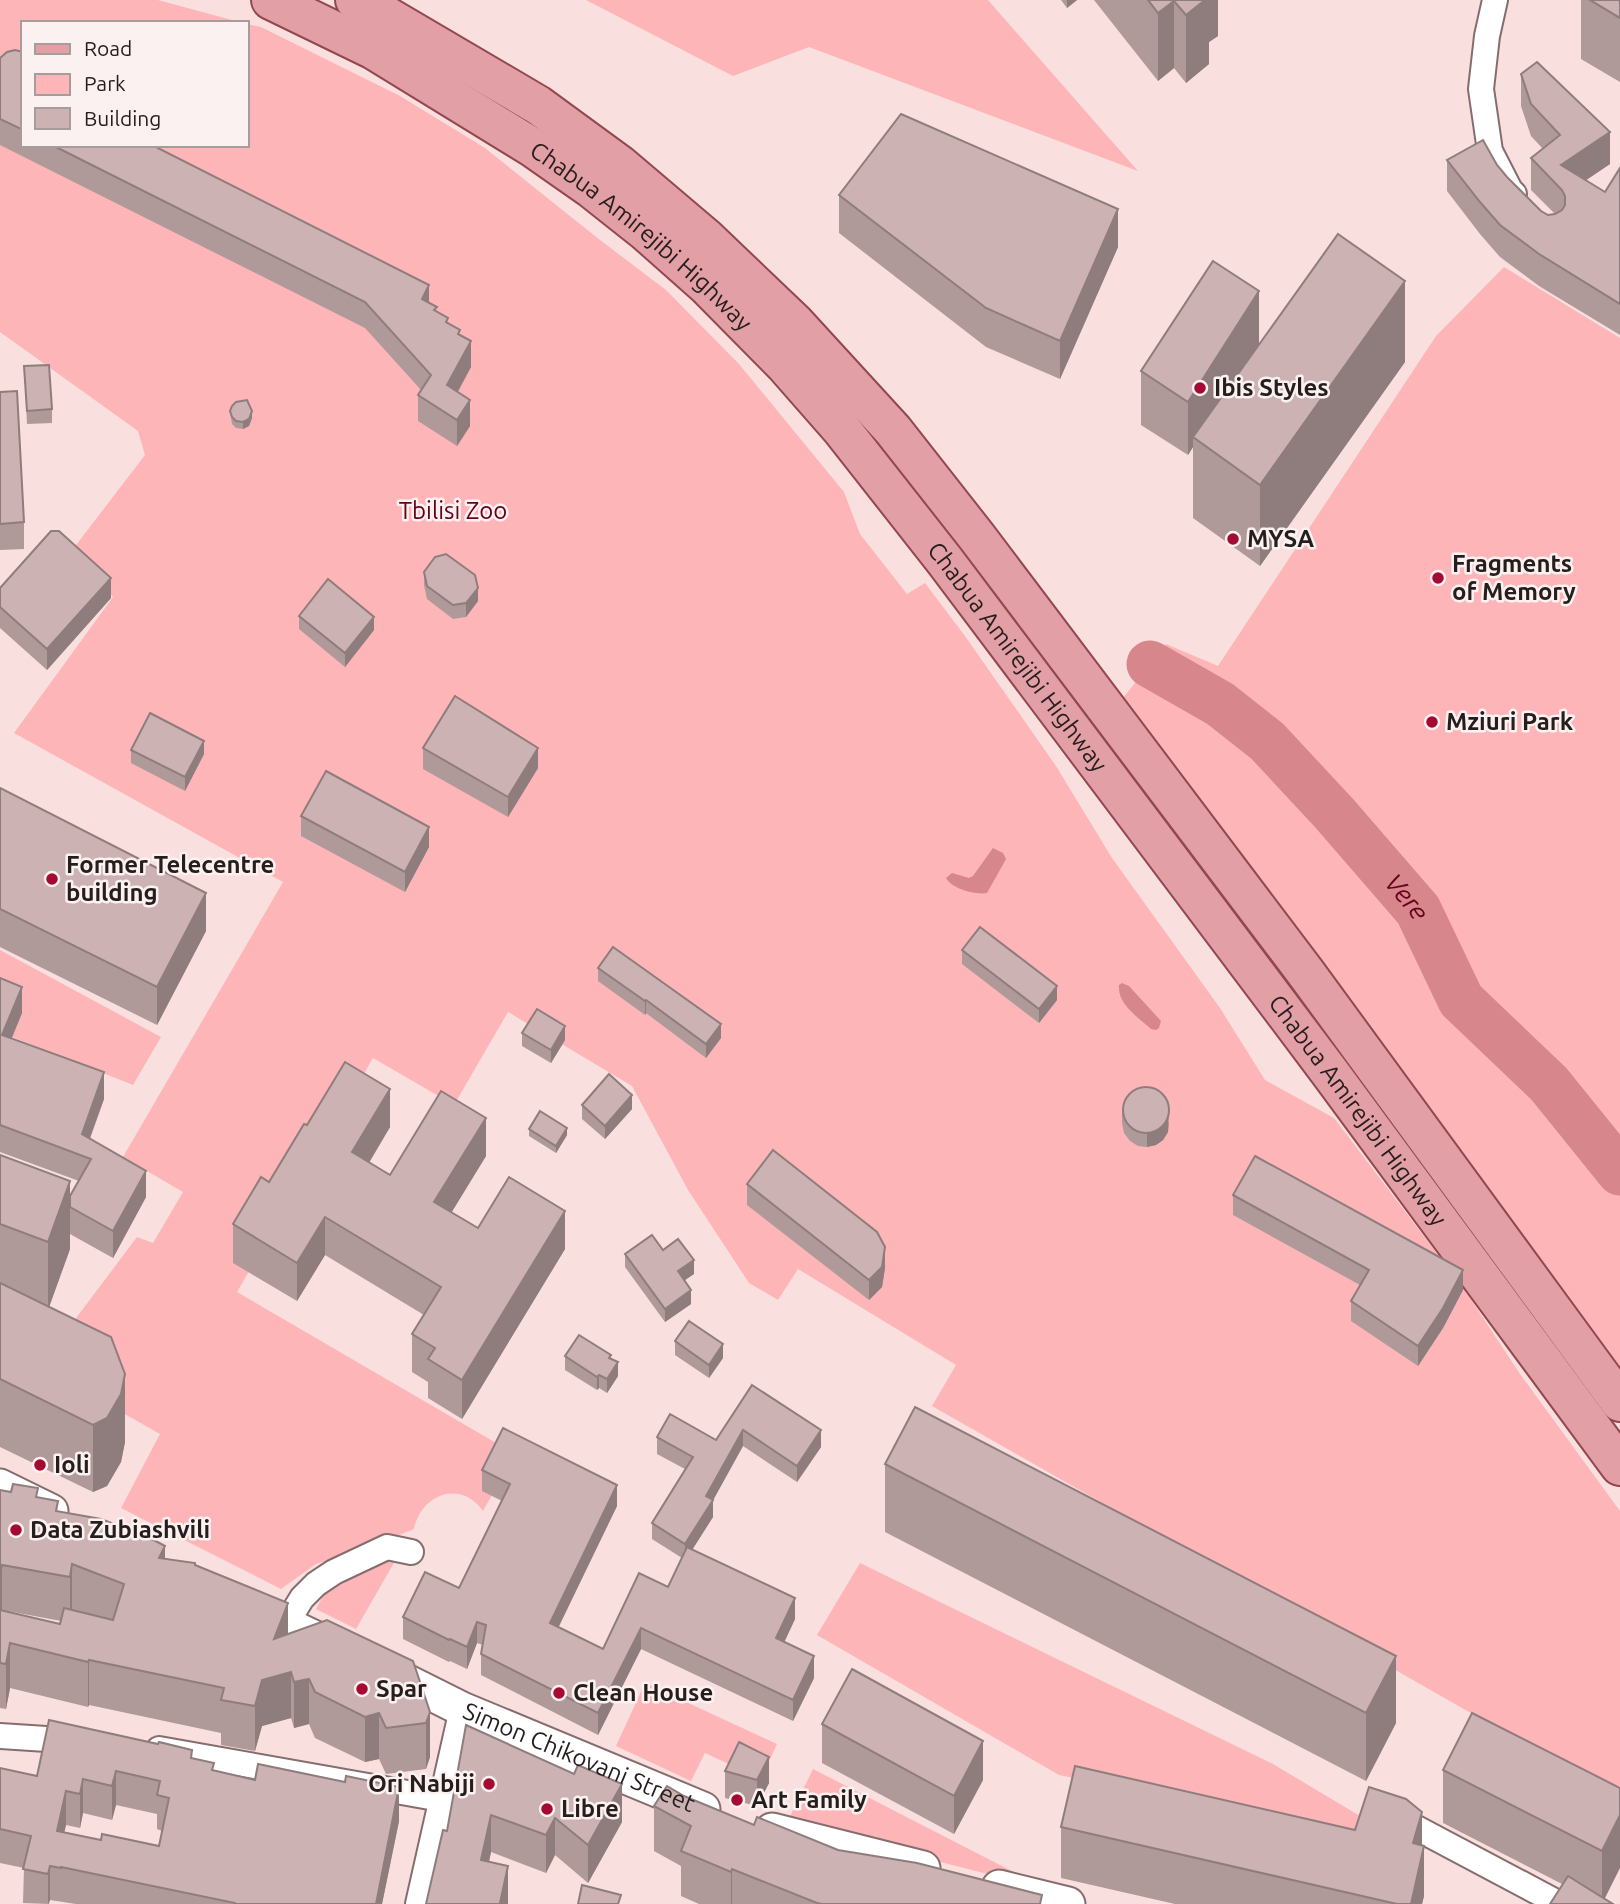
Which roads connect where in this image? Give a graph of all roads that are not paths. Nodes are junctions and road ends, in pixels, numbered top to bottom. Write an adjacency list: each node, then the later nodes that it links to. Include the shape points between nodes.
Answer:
1 (271, 0): 6 (main road, Chabua Amirejibi Highway, via 374,50 592,189 706,285 785,365 945,561)
2 (355, 0): 5 (main road, Chabua Amirejibi Highway, via 538,105 620,165 795,323 893,430 1298,963)
3 (1495, 0): 4 (street, via 1481,89 1490,151 1510,190)
4 (1526, 207)
5 (1620, 1402)
6 (1620, 1466)
7 (0, 1486): 8 (street)
8 (82, 1525)
9 (411, 1552): 11 (street, via 387,1547 334,1572 302,1598)
10 (220, 1593): 11 (street, Simon Chikovani Street)
11 (286, 1624): 12 (street, Simon Chikovani Street)
12 (462, 1709): 16 (street); 19 (street, Simon Chikovani Street, via 721,1817)
13 (0, 1736): 14 (street)
14 (100, 1742)
15 (140, 1746): 16 (street)
16 (441, 1799): 18 (street)
17 (1394, 1816): 20 (street)
18 (418, 1904)
19 (1068, 1904)
20 (1560, 1904)

